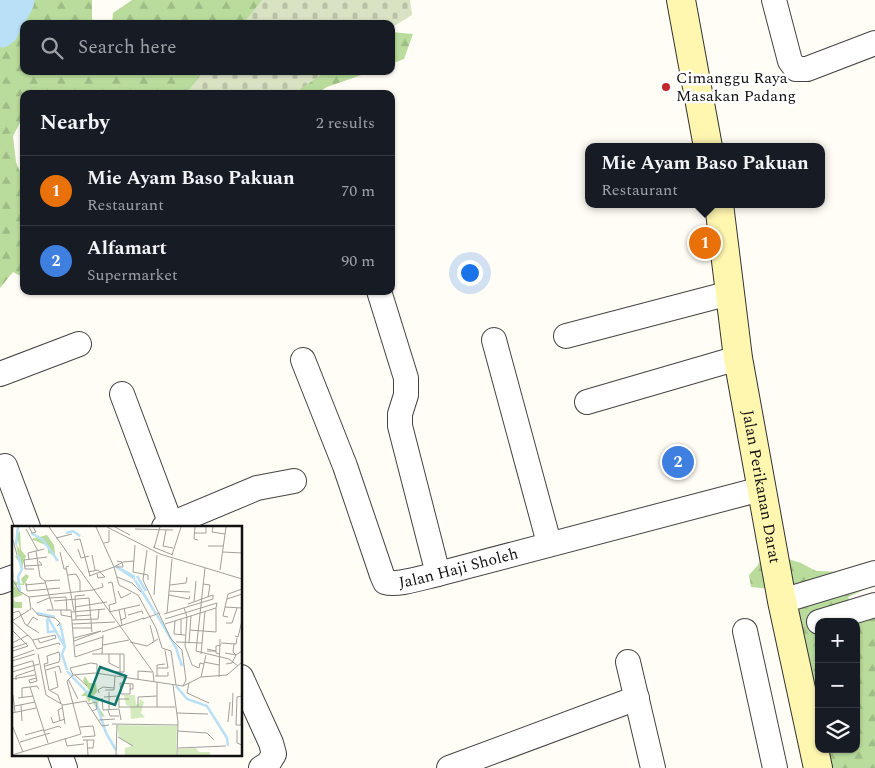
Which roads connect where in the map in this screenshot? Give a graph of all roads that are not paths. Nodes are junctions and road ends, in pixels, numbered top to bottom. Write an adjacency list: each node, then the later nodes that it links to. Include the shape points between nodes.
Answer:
1 (681, 0): 4 (street)
2 (774, 0): 3 (street, via 790,61 796,69 807,69)
3 (875, 43)
4 (707, 143)
5 (719, 208): 6 (street, Jalan Perikanan Darat)
6 (730, 293): 8 (street); 11 (street, Jalan Perikanan Darat)
7 (380, 295): 23 (street, via 406,378 400,426)
8 (566, 336)
9 (494, 340): 21 (street)
10 (79, 344): 13 (street)
11 (738, 358): 15 (street); 18 (street, Jalan Perikanan Darat)
12 (303, 360): 23 (street, Jalan Haji Sholeh, via 345,466 385,582 402,583)
13 (0, 374)
14 (122, 394): 20 (street)
15 (587, 402)
16 (5, 466): 19 (street)
17 (294, 482): 20 (street, via 257,488)
18 (761, 489): 21 (street, Jalan Haji Sholeh); 26 (street, Jalan Perikanan Darat)
19 (28, 526)
20 (169, 526)
21 (549, 543): 23 (street, Jalan Haji Sholeh)
22 (875, 573): 26 (street)
23 (438, 574)
24 (12, 578): 25 (street)
25 (0, 582)
26 (782, 600): 31 (street, Jalan Perikanan Darat)
27 (875, 606): 28 (street)
28 (833, 618)
29 (815, 623): 31 (street)
30 (745, 631): 40 (street)
31 (789, 631): 41 (street, Jalan Perikanan Darat)
32 (628, 662): 34 (street)
33 (242, 679): 37 (street, via 274,754)
34 (637, 698): 38 (street); 39 (street)
35 (61, 756): 36 (street)
36 (65, 768)
37 (261, 768)
38 (449, 768)
39 (653, 768)
40 (775, 768)
41 (818, 768)

